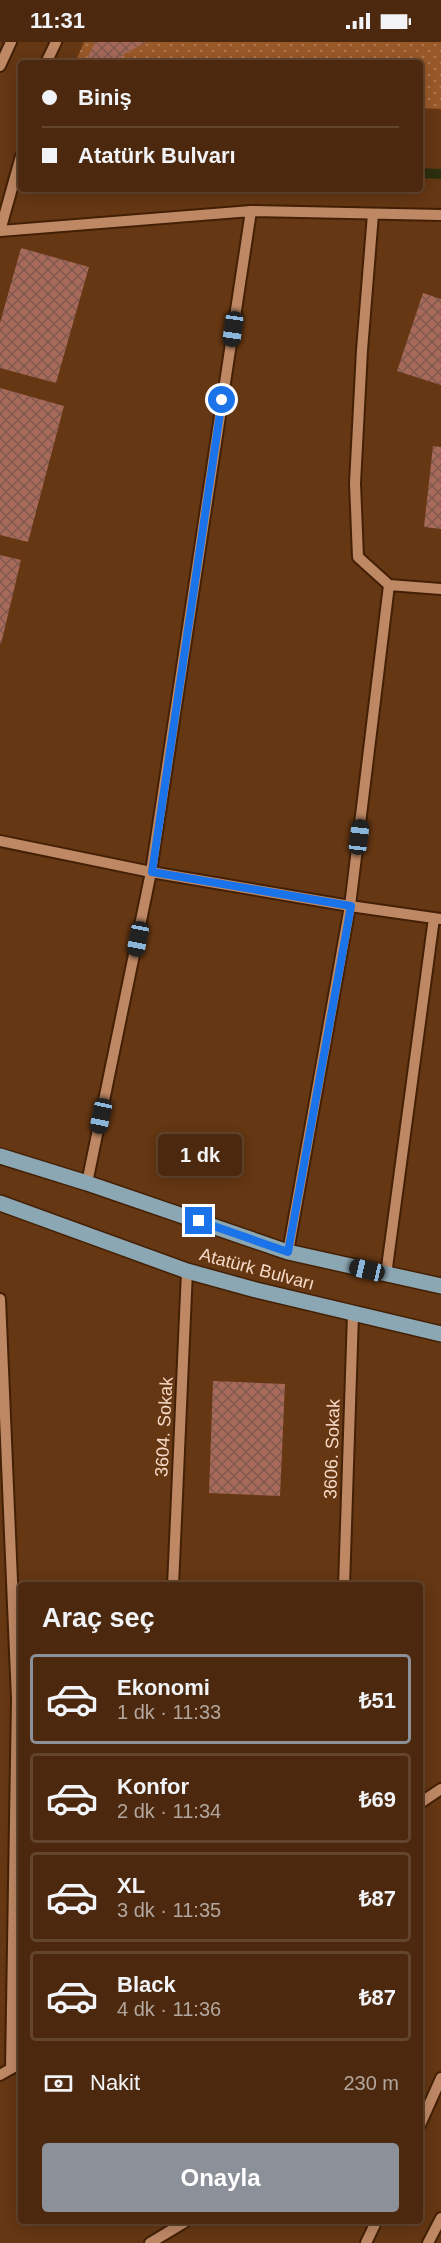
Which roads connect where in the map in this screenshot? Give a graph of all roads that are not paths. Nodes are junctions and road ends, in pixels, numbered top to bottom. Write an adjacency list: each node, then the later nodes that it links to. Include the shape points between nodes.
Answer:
1 (11, 42): 4 (street)
2 (56, 42): 3 (street)
3 (47, 60)
4 (0, 66)
5 (18, 167): 9 (street)
6 (250, 211): 7 (street); 9 (street); 13 (street)
7 (373, 214): 8 (street); 10 (street, via 355,483 357,557)
8 (441, 215)
9 (0, 231)
10 (389, 585): 11 (street); 14 (street)
11 (441, 589)
12 (0, 841): 13 (street)
13 (152, 872): 14 (street); 17 (street)
14 (351, 906): 15 (street); 19 (street)
15 (437, 918): 21 (street)
16 (0, 1155): 17 (main road, Atatürk Bulvarı)
17 (87, 1183): 19 (main road, Atatürk Bulvarı)
18 (0, 1203): 20 (main road, Atatürk Bulvarı)
19 (288, 1252): 21 (main road, Atatürk Bulvarı)
20 (188, 1271): 24 (main road, Atatürk Bulvarı); 26 (street, 3604. Sokak)
21 (386, 1275): 22 (main road, Atatürk Bulvarı)
22 (441, 1286)
23 (0, 1299): 31 (street, via 17,1699)
24 (353, 1314): 25 (main road, Atatürk Bulvarı); 27 (street, 3606. Sokak)
25 (441, 1334)
26 (173, 1582)
27 (344, 1582)
28 (441, 1789): 29 (street)
29 (423, 1801)
30 (18, 2064): 31 (street)
31 (11, 2068): 32 (street)
32 (0, 2075)
33 (441, 2078): 34 (street)
34 (423, 2118)
35 (441, 2218): 40 (street)
36 (182, 2224): 38 (street)
37 (375, 2224): 39 (street)
38 (150, 2243)
39 (366, 2243)
40 (428, 2243)

